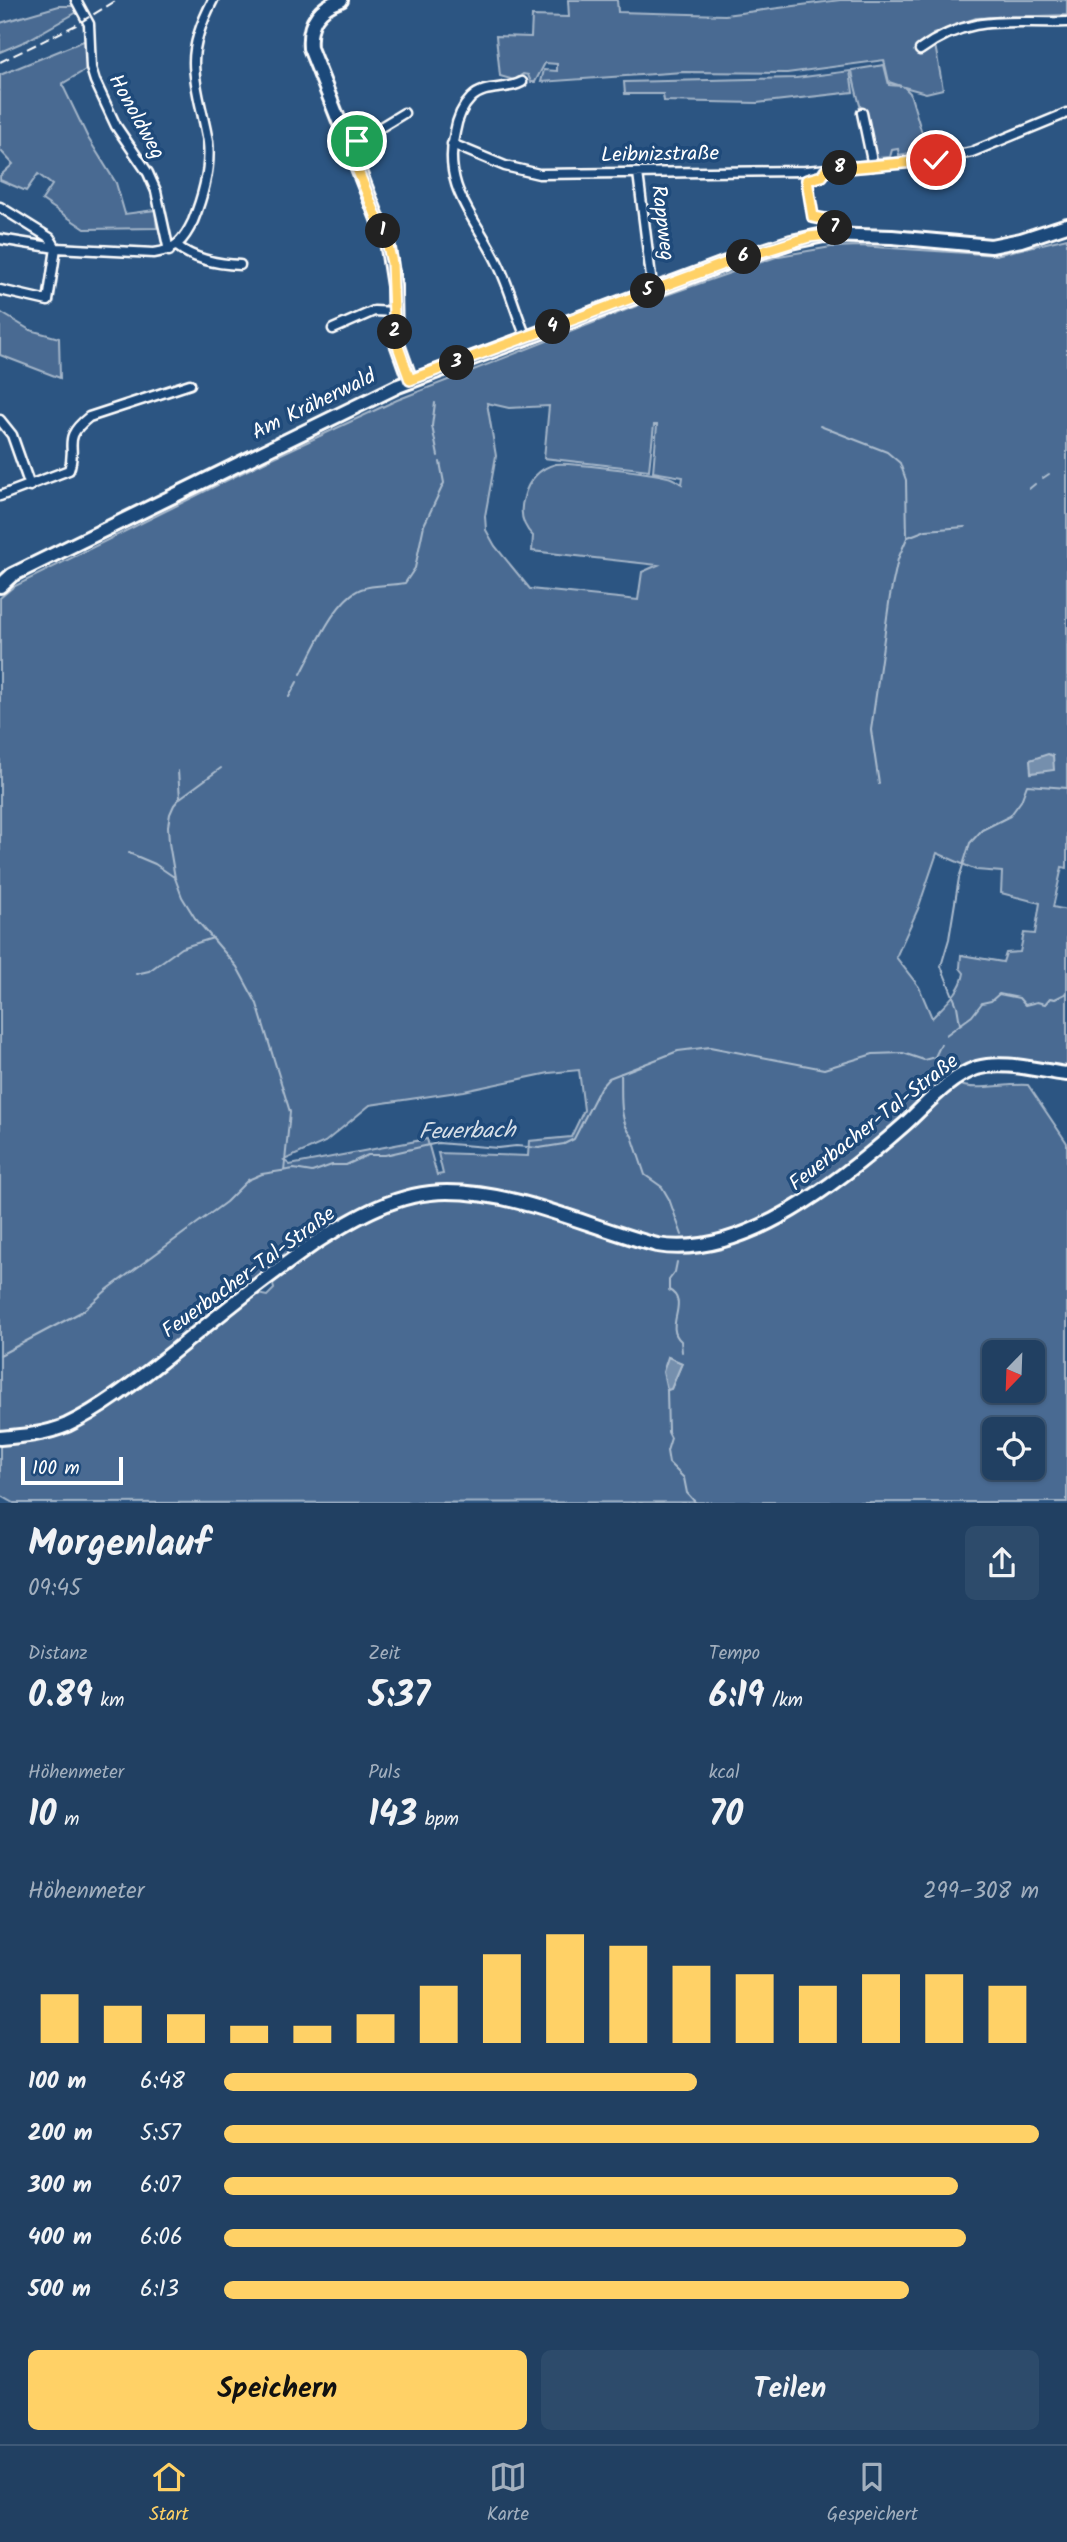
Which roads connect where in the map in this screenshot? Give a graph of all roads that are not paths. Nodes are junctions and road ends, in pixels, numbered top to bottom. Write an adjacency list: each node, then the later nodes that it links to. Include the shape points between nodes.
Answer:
1 (76, 0): 21 (street, Honoldweg, via 89,24 95,81 156,191)
2 (213, 0): 19 (street, via 198,34 194,59 208,165 199,205)
3 (341, 0): 11 (main road, via 316,16 310,40)
4 (1067, 22): 5 (street, via 973,24)
5 (920, 50)
6 (522, 82): 10 (street, via 484,90 472,98 458,120)
7 (404, 113): 11 (street)
8 (862, 113): 12 (street)
9 (1067, 113): 12 (street, Leibnizstraße, via 972,152)
10 (452, 144): 14 (street, Leibnizstraße, via 505,166 539,174); 27 (street, via 455,186 500,267)
11 (348, 147): 25 (main road, via 387,242)
12 (873, 166): 13 (street, Leibnizstraße)
13 (826, 170): 14 (street, Leibnizstraße); 17 (street, via 807,180 813,217 834,221)
14 (638, 173): 23 (street, Rappweg)
15 (0, 207): 20 (street, via 50,238)
16 (1067, 225): 17 (main road, Am Kräherwald, via 991,246)
17 (836, 234): 27 (main road, Am Kräherwald, via 809,237 726,263)
18 (0, 239): 20 (street)
19 (177, 246): 21 (street); 22 (street, via 216,263)
20 (56, 248): 21 (street); 24 (street, via 48,301)
21 (169, 251)
22 (240, 265)
23 (651, 277)
24 (0, 290)
25 (395, 312): 26 (street, via 374,311); 28 (main road, via 395,338)
26 (333, 329)
27 (526, 337): 28 (main road, Am Kräherwald)
28 (410, 380): 33 (main road, Am Kräherwald)
29 (190, 384): 31 (street, via 89,416 72,437 69,470)
30 (0, 420): 31 (street, via 12,435)
31 (30, 486): 32 (street)
32 (0, 496)
33 (5, 578): 34 (main road, Am Kräherwald)
34 (0, 586)
35 (1064, 1074): 36 (main road, Feuerbacher-Tal-Straße, via 994,1065 965,1073 849,1171 789,1212 750,1230 695,1246 657,1245 476,1194 435,1193 389,1203 350,1221 304,1251 142,1377 82,1416 35,1435)
36 (0, 1438)

